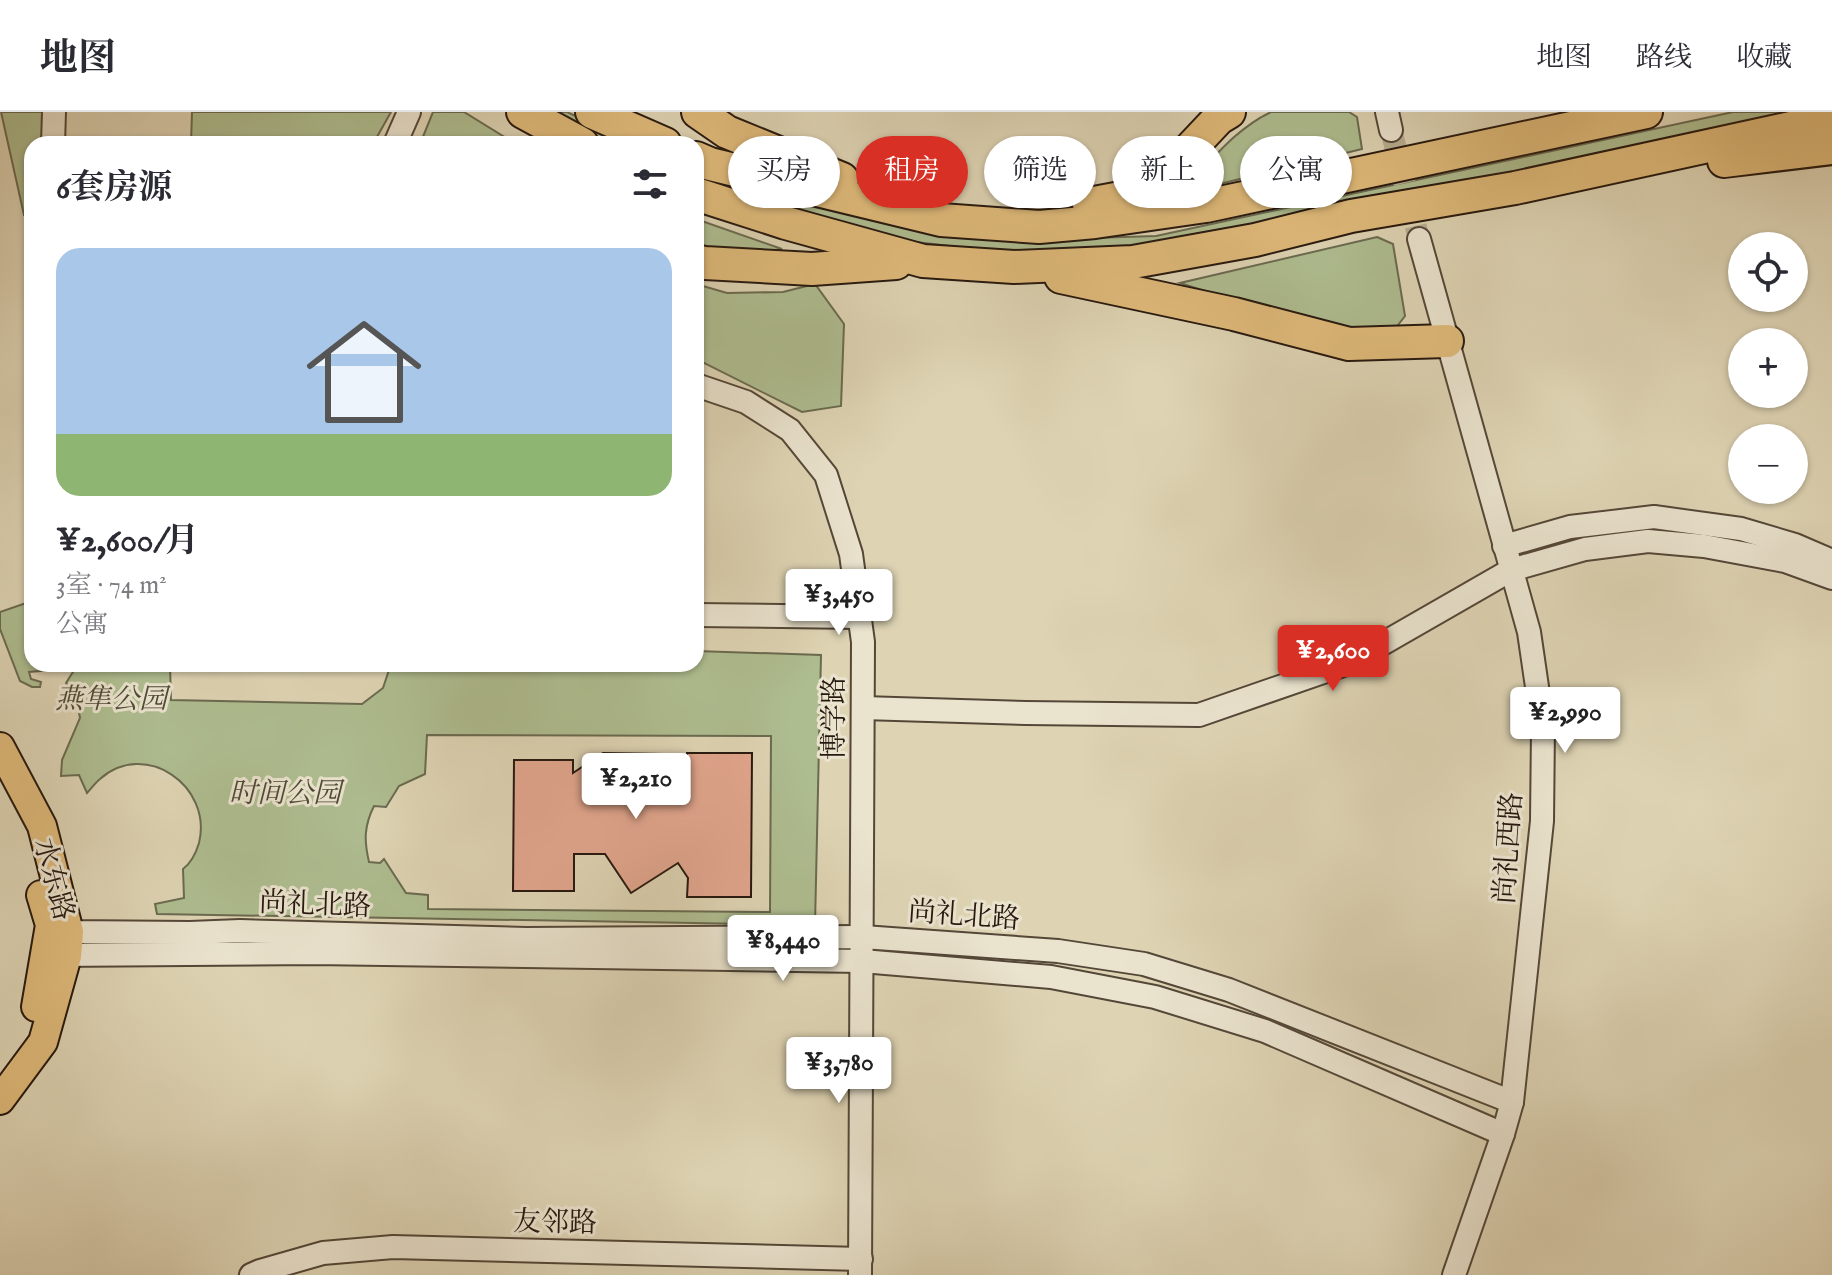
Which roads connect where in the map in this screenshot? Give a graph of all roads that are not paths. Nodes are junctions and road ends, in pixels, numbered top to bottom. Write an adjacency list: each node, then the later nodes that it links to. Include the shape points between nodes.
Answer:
1 (54, 112): 9 (street)
2 (409, 112): 10 (street)
3 (523, 112): 11 (highway)
4 (592, 112): 12 (highway)
5 (698, 112): 17 (highway, via 727,132)
6 (1229, 112): 18 (highway, via 1169,171 1126,197)
7 (1646, 112): 18 (highway, via 1206,206 1039,227)
8 (1832, 119): 15 (highway)
9 (53, 136)
10 (398, 136)
11 (567, 136)
12 (647, 136)
13 (1832, 148): 15 (highway)
14 (704, 161): 17 (highway)
15 (1515, 188): 22 (highway, via 1133,262)
16 (704, 197): 20 (highway)
17 (941, 220): 18 (highway)
18 (983, 223)
19 (1419, 239): 23 (street, 尚礼西路)
20 (923, 261): 21 (highway, via 812,269); 22 (highway)
21 (704, 263)
22 (1014, 267): 23 (highway, via 1349,344)
23 (1447, 341): 25 (street, 尚礼西路)
24 (704, 388): 31 (street, 博学路, via 746,402 790,430 826,475 851,554)
25 (1504, 546): 26 (street, via 1570,527 1654,517 1741,529); 28 (street, 尚礼西路)
26 (1790, 553): 27 (street); 28 (street, via 1648,541 1585,549); 29 (street)
27 (1832, 561)
28 (1511, 570): 32 (street, via 1349,663 1199,715); 40 (street, 尚礼西路, via 1529,632 1543,728 1542,821)
29 (1832, 578)
30 (704, 615): 31 (street)
31 (860, 617): 32 (street, 博学路)
32 (863, 708): 35 (street, 博学路)
33 (0, 747): 36 (main road, 水东路, via 42,826)
34 (0, 786): 36 (main road, 水东路, via 23,831)
35 (863, 937): 36 (street, 尚礼北路, via 526,939 253,932); 37 (street, 友邻路); 40 (street, 尚礼北路, via 1058,951 1144,964 1229,990)
36 (58, 942): 37 (street, 尚礼北路, via 313,953); 38 (main road, 水东路, via 31,1036); 39 (main road, 水东路, via 43,1042)
37 (862, 961): 41 (street, 尚礼北路, via 1051,977 1155,997 1265,1031); 42 (street, 友邻路)
38 (0, 1079)
39 (0, 1100)
40 (1512, 1102): 41 (street, 尚礼西路)
41 (1503, 1134): 44 (street, 尚礼西路)
42 (861, 1267): 43 (street, 友邻路, via 393,1247 323,1253)
43 (251, 1275)
44 (1454, 1275)

